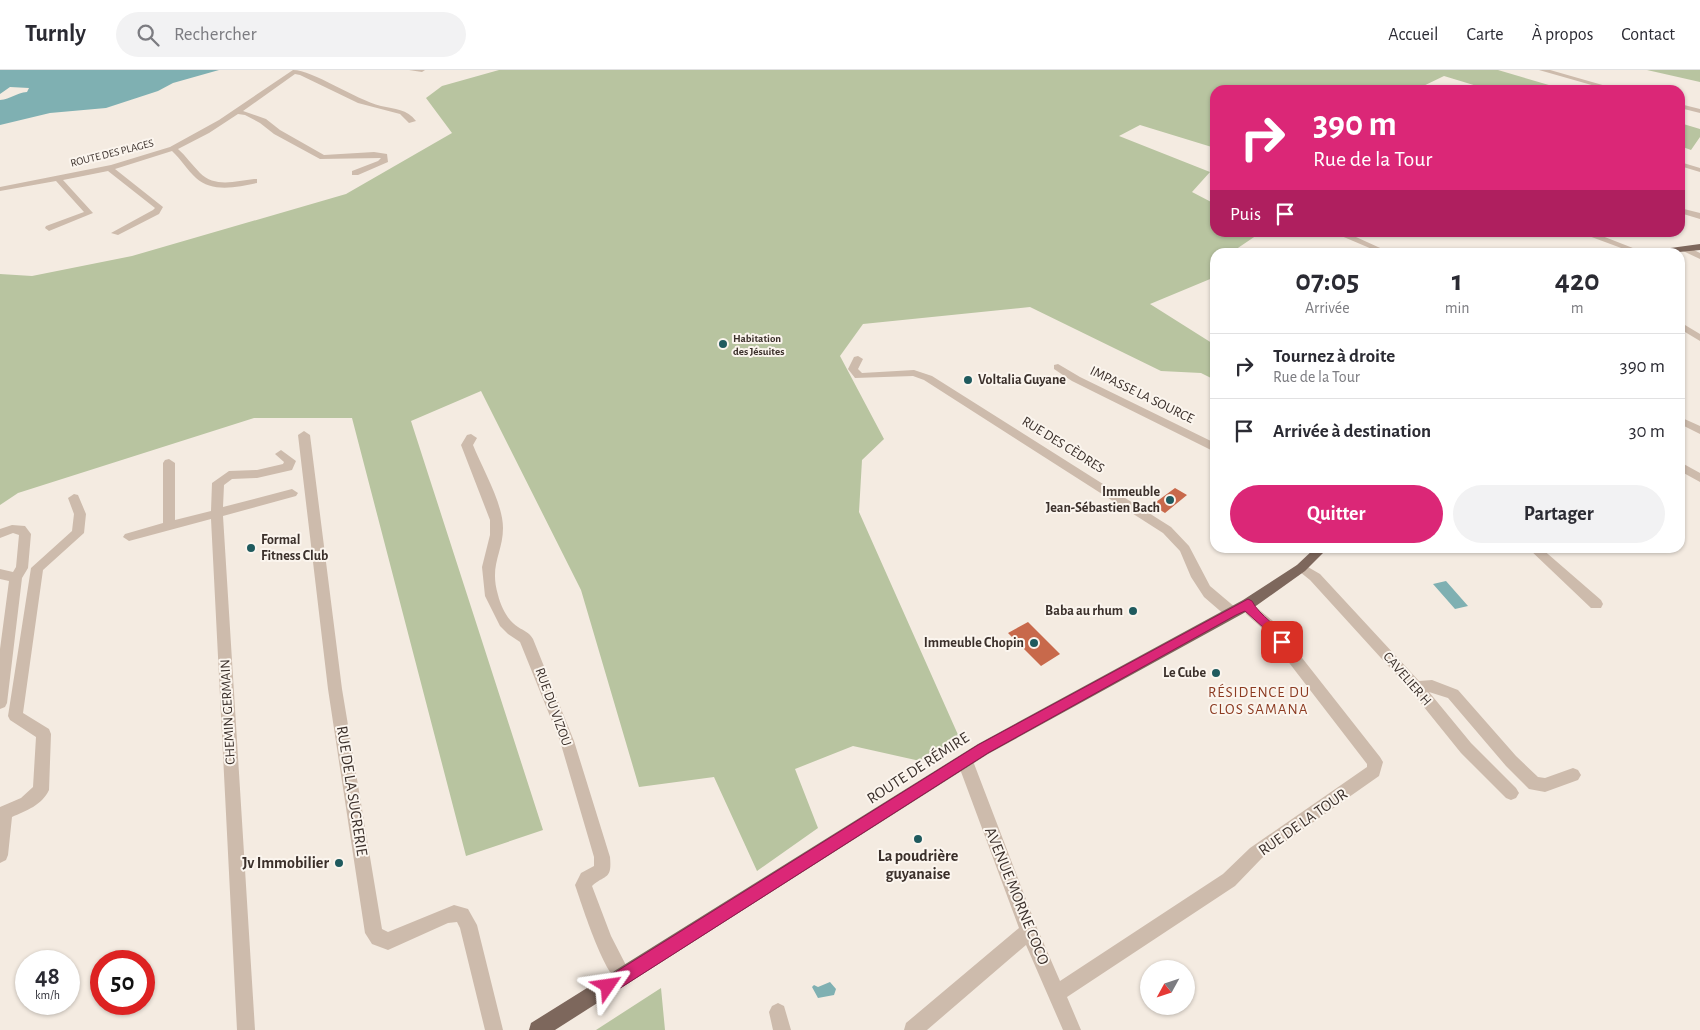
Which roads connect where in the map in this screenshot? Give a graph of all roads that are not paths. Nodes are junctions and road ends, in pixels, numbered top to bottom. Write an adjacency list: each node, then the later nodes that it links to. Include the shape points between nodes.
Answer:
1 (412, 70): 2 (street)
2 (422, 70)
3 (1542, 70): 5 (street)
4 (295, 71): 8 (street, ROUTE DES PLAGES); 9 (street, via 372,105 401,112)
5 (1598, 85)
6 (1685, 107): 7 (street)
7 (1700, 111)
8 (234, 112): 10 (street, ROUTE DES PLAGES); 14 (street, via 246,113 263,121 323,158 384,156 381,163)
9 (412, 121)
10 (173, 148): 12 (street, ROUTE DES PLAGES); 16 (street, via 210,184)
11 (1685, 166): 13 (street)
12 (108, 167): 15 (street, ROUTE DES PLAGES); 23 (street, via 159,207 156,212)
13 (1700, 170)
14 (355, 173)
15 (56, 178): 17 (street, ROUTE DES PLAGES); 22 (street, via 89,213)
16 (254, 181)
17 (0, 189)
18 (1685, 212): 20 (street)
19 (1685, 216): 21 (street)
20 (1700, 216)
21 (1700, 220)
22 (49, 228)
23 (116, 233)
24 (1348, 237): 27 (street)
25 (1596, 237): 28 (street)
26 (1700, 247): 29 (main road)
27 (1375, 248)
28 (1628, 248)
29 (1686, 249): 30 (street)
30 (1700, 256)
31 (1685, 328): 32 (street)
32 (1700, 338)
33 (858, 359): 57 (street, RUE DES CÈDRES, via 852,369 859,376 914,373 928,378 1167,530 1184,546 1202,586)
34 (1058, 367): 39 (street, IMPASSE LA SOURCE)
35 (1685, 422): 36 (street)
36 (1700, 430)
37 (304, 434): 70 (street, RUE DE LA SUCRERIE, via 335,689 374,933 388,941 448,915 462,915 468,925)
38 (471, 438): 66 (street, RUE DU VIZOU, via 467,445 496,520 497,536 490,558 488,583 499,613 511,629 526,639 566,741 602,857 603,870 583,886 604,941)
39 (1210, 446)
40 (281, 454): 46 (street, CHEMIN GERMAIN, via 290,461 288,467 224,478 218,484)
41 (169, 464): 47 (street)
42 (1685, 469): 43 (street)
43 (1700, 478)
44 (292, 493): 46 (street)
45 (74, 498): 63 (street, via 80,514 78,533 37,568 15,716 44,734 41,790 27,803)
46 (217, 514): 47 (street); 69 (street, CHEMIN GERMAIN)
47 (169, 526): 49 (street)
48 (0, 534): 54 (street, via 21,529 25,534 22,568)
49 (129, 537)
50 (1317, 553): 52 (main road, ROUTE DE RÉMIRE)
51 (1540, 553): 56 (street)
52 (1302, 568): 55 (main road, ROUTE DE RÉMIRE); 58 (street, CAVELIER H, via 1315,577)
53 (0, 574): 54 (street)
54 (16, 577): 59 (street)
55 (1248, 604): 57 (main road, ROUTE DE RÉMIRE); 67 (street, RUE DE LA TOUR, via 1284,644 1375,762 1374,771 1256,853 1229,880)
56 (1596, 604)
57 (1231, 612): 60 (main road, ROUTE DE RÉMIRE)
58 (1416, 687): 61 (street, via 1432,686 1453,694 1534,784 1546,785); 62 (street, CAVELIER H, via 1466,748)
59 (0, 703)
60 (965, 760): 65 (street, AVENUE MORNE COCO); 66 (main road, ROUTE DE RÉMIRE)
61 (1573, 775)
62 (1512, 793)
63 (2, 814): 64 (street)
64 (0, 855)
65 (1029, 931): 67 (street, AVENUE MORNE COCO); 73 (street)
66 (623, 977): 71 (main road, ROUTE DE RÉMIRE)
67 (1057, 993): 74 (street, AVENUE MORNE COCO)
68 (778, 1012): 72 (street)
69 (246, 1030)
70 (494, 1030)
71 (538, 1030)
72 (782, 1030)
73 (913, 1030)
74 (1072, 1030)

